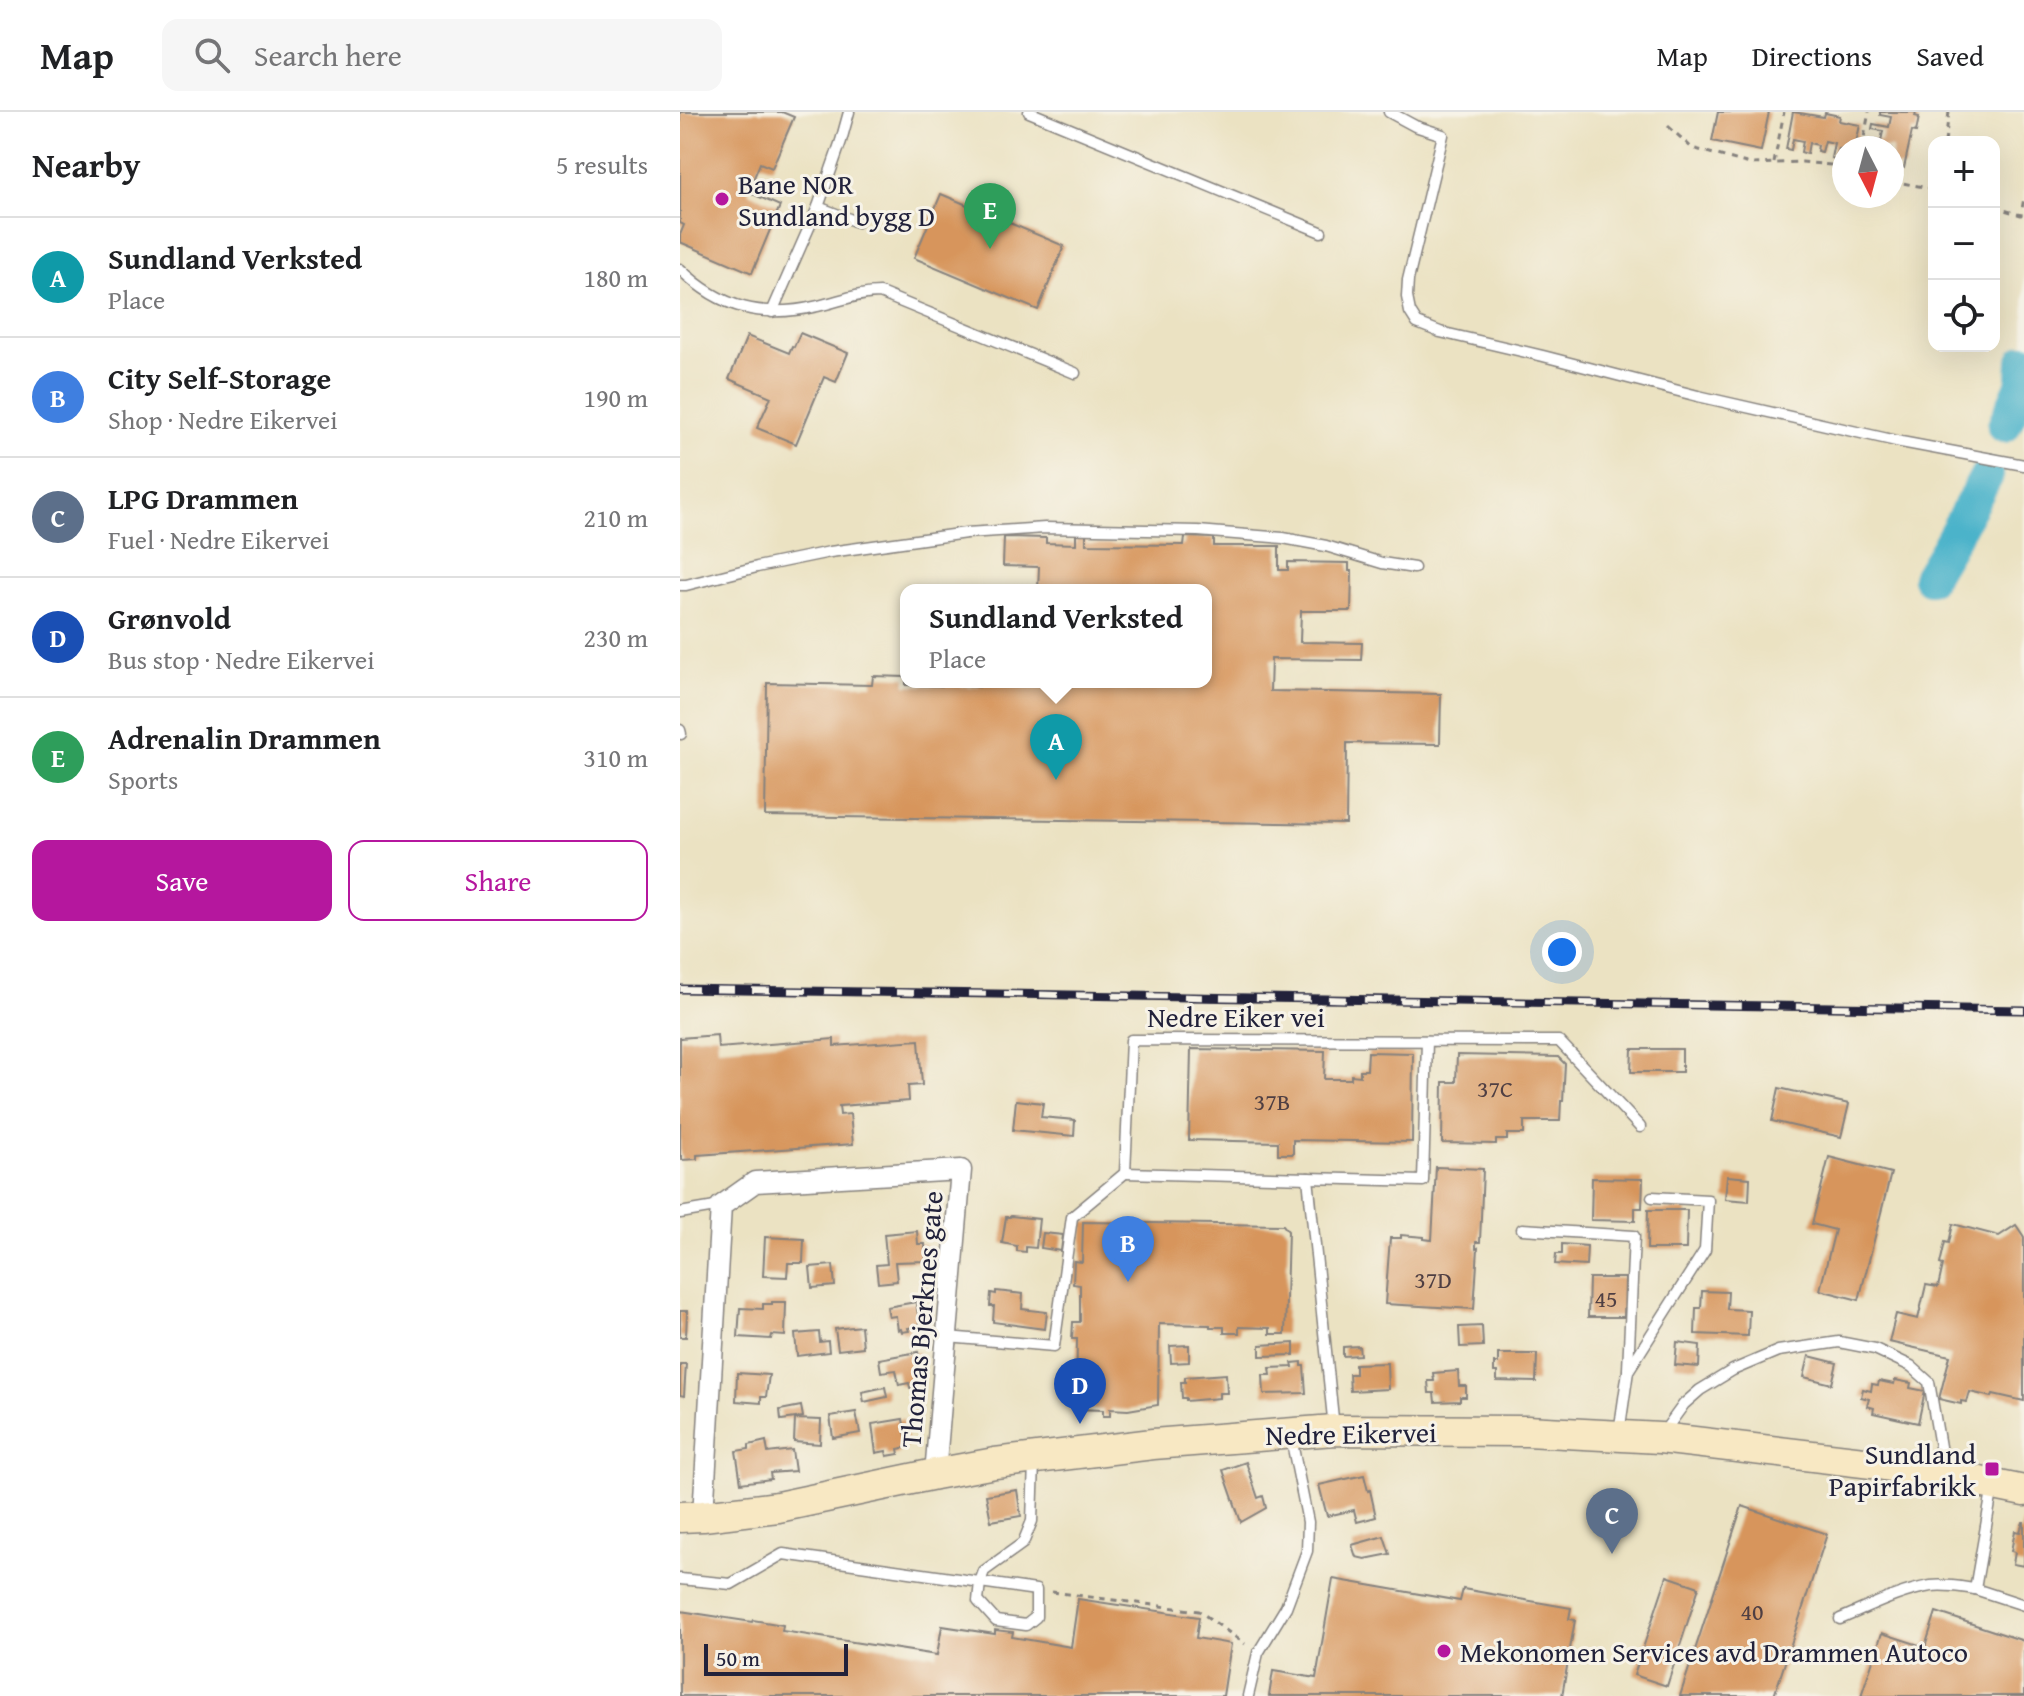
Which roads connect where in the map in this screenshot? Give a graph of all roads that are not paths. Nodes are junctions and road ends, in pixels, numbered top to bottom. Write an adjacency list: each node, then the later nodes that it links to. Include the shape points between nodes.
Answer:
1 (849, 112): 4 (lane)
2 (1029, 112): 6 (lane)
3 (1389, 112): 10 (lane, via 1443,135 1408,280 1410,312 1417,323 1698,396)
4 (818, 207): 5 (lane); 8 (lane)
5 (857, 222)
6 (1321, 232)
7 (680, 269): 8 (lane, via 730,304)
8 (772, 312): 9 (lane, via 880,293)
9 (1075, 373)
10 (2024, 465)
11 (1414, 568): 12 (lane, via 1283,538 1045,528 830,552)
12 (680, 585)
13 (1427, 1041): 14 (lane, Nedre Eiker vei, via 1559,1041); 15 (lane, Nedre Eiker vei, via 1131,1040); 16 (lane, via 1423,1181)
14 (1640, 1127)
15 (1125, 1173): 16 (lane); 21 (lane, via 1072,1217 1054,1346)
16 (1308, 1178): 23 (lane)
17 (1652, 1197): 22 (lane, via 1708,1200 1705,1250)
18 (721, 1206): 19 (lane); 21 (street, Thomas Bjerknes gate, via 755,1182 961,1170); 32 (street)
19 (680, 1213)
20 (1522, 1229): 22 (lane, via 1634,1236)
21 (947, 1337): 28 (street, Thomas Bjerknes gate)
22 (1628, 1371): 25 (lane)
23 (1334, 1430): 24 (main road, Nedre Eikervei); 25 (main road, Nedre Eikervei)
24 (1290, 1432): 27 (main road, Nedre Eikervei); 38 (lane, via 1308,1522 1307,1551 1286,1607 1258,1653)
25 (1619, 1435): 26 (main road, Nedre Eikervei)
26 (1660, 1438): 29 (main road, Nedre Eikervei); 29 (lane, via 1684,1404 1733,1370 1778,1351 1839,1342 1875,1349 1911,1366 1929,1382)
27 (1034, 1458): 28 (main road, Nedre Eikervei); 34 (lane, via 1032,1521 1023,1543 984,1571)
28 (935, 1474): 32 (main road, Nedre Eikervei, via 778,1507)
29 (1945, 1475): 30 (main road, Nedre Eikervei)
30 (1993, 1484): 31 (main road, Nedre Eikervei); 35 (lane)
31 (2024, 1491)
32 (691, 1517)
33 (680, 1579): 34 (lane, via 731,1584 783,1554)
34 (980, 1582): 34 (lane, via 978,1601 996,1621 1026,1625 1036,1617 1036,1590)
35 (1975, 1589): 36 (lane); 37 (lane, via 1911,1590)
36 (2024, 1605)
37 (1840, 1619)
38 (1248, 1696)

